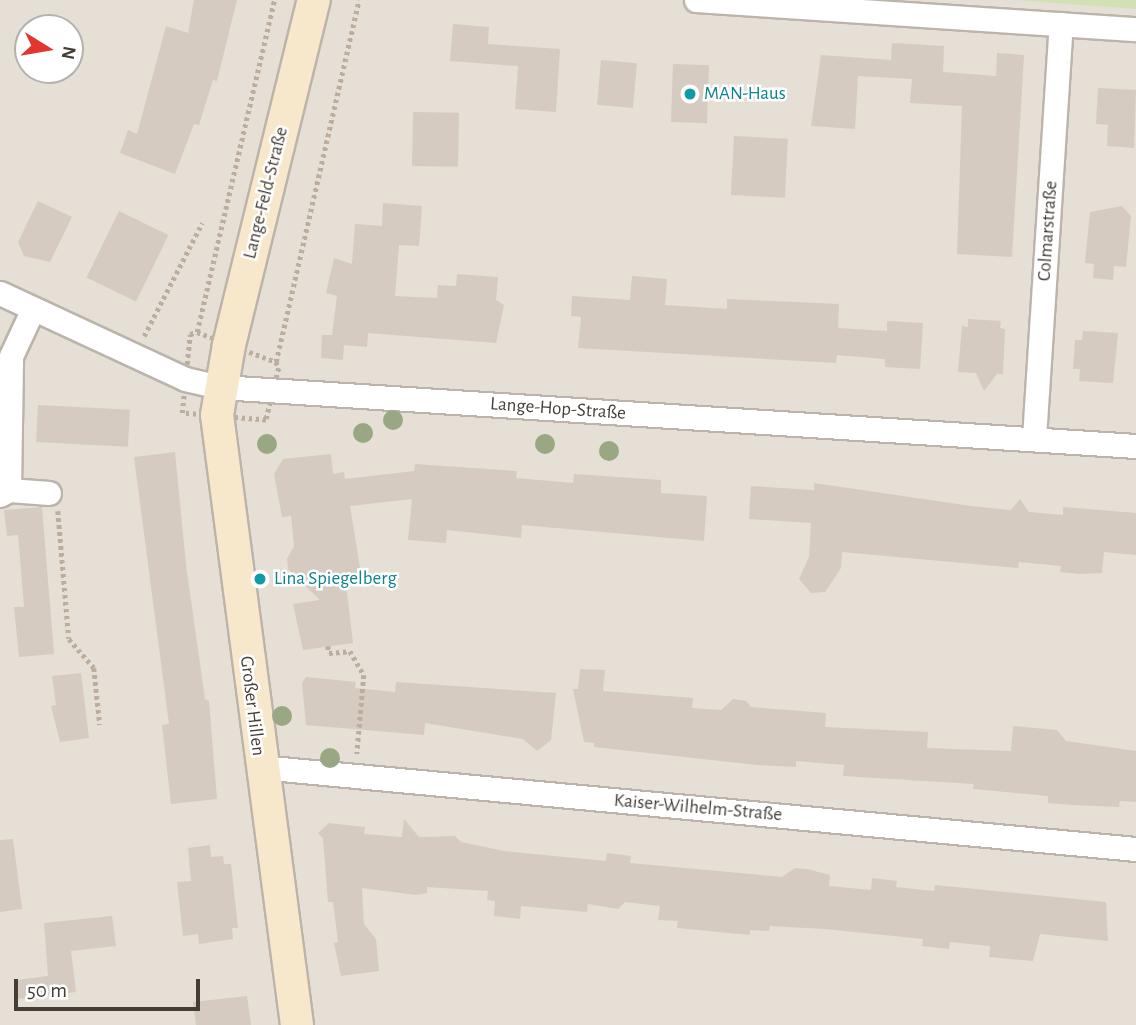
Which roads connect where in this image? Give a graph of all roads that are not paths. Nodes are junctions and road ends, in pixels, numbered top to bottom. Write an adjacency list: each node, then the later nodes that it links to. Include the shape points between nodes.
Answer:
1 (314, 0): 7 (street, Lange-Feld-Straße)
2 (696, 0): 3 (street)
3 (1062, 24): 4 (street); 8 (street, Colmarstraße)
4 (1136, 29)
5 (0, 293): 6 (street, Lange-Hop-Straße)
6 (33, 309): 7 (street, Lange-Hop-Straße, via 185,379); 10 (street, via 11,356)
7 (221, 387): 8 (street, Lange-Hop-Straße); 12 (street, Großer Hillen, via 217,415)
8 (1034, 438): 9 (street, Lange-Hop-Straße)
9 (1136, 446)
10 (5, 492): 11 (street)
11 (49, 493)
12 (260, 767): 13 (street, Kaiser-Wilhelm-Straße); 14 (street, Großer Hillen)
13 (1136, 849)
14 (297, 1025)

